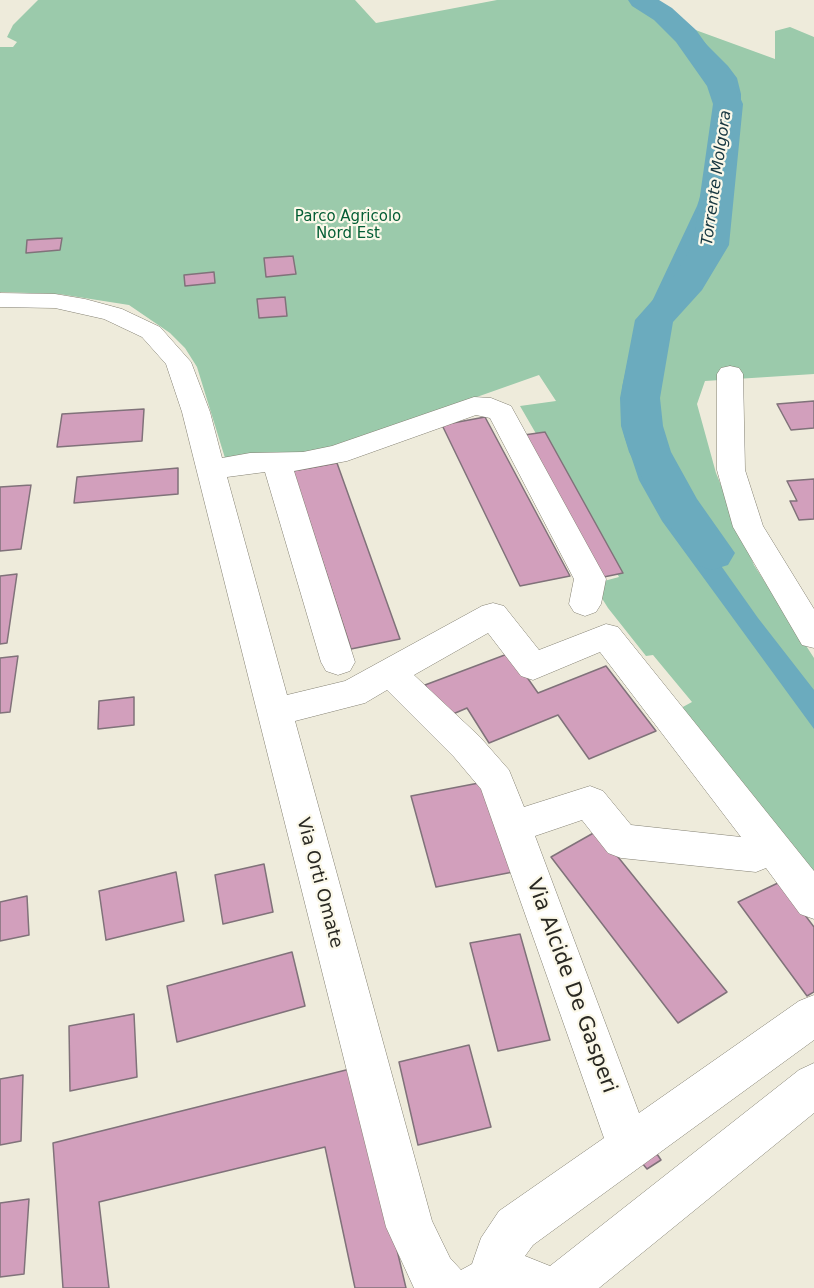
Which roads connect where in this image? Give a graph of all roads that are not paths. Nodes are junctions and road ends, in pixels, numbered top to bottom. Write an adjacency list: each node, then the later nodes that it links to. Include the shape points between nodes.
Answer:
1 (0, 300): 4 (street, Via Orti Omate, via 85,306 151,332 173,354 186,380)
2 (730, 374): 6 (street, via 731,470 748,527)
3 (277, 463): 4 (street); 5 (street, via 337,454 474,406 491,407 501,412 590,579); 7 (street)
4 (212, 470): 9 (street, Via Orti Omate)
5 (585, 604)
6 (814, 636)
7 (338, 662)
8 (392, 673): 9 (street, via 353,693); 10 (street, Via Alcide De Gasperi, via 496,781); 11 (street, via 493,615 533,667 606,636)
9 (274, 712): 17 (street, Via Orti Omate, via 410,1227 433,1275)
10 (513, 827): 11 (street, via 590,802 621,841 756,855); 15 (street, Via Alcide De Gasperi)
11 (771, 847): 12 (street)
12 (814, 901)
13 (814, 1015): 15 (street)
14 (814, 1085): 19 (street)
15 (629, 1145): 16 (street, via 516,1227)
16 (484, 1284): 18 (street, via 511,1276)
17 (445, 1288)
18 (543, 1288)
19 (561, 1288)

